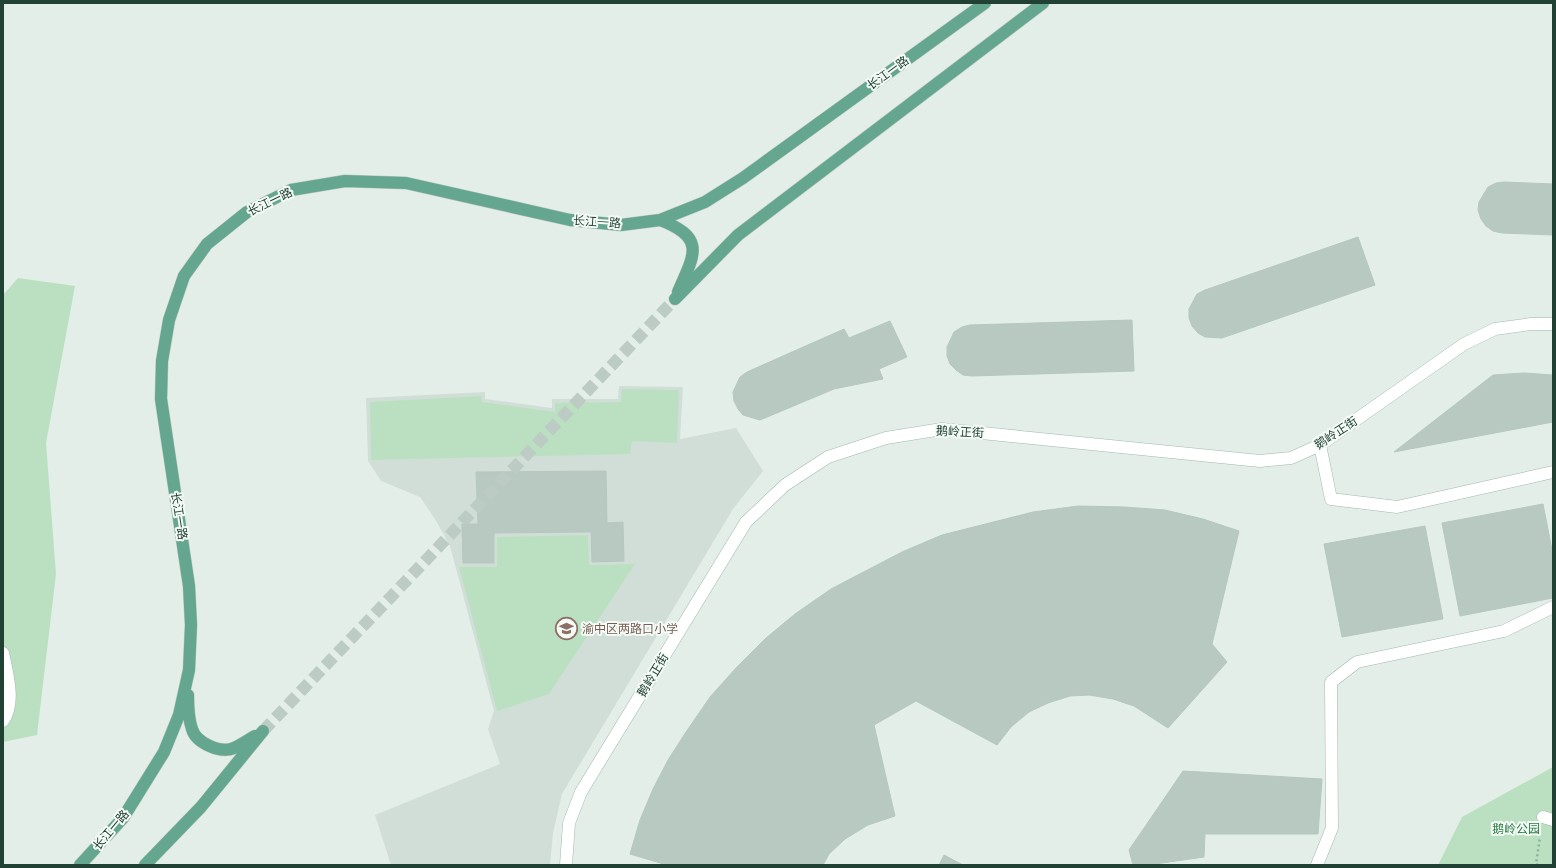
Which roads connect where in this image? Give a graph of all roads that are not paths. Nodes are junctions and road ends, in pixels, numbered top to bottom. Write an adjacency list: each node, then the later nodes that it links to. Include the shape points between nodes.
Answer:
1 (984, 3): 3 (main road, 长江一路, via 743,178 705,202)
2 (1043, 3): 3 (main road, via 738,235 675,299 693,257 694,246 687,235 676,226)
3 (660, 220): 9 (main road, 长江一路, via 621,225 570,220 406,182 345,181 290,190 247,212 207,244 184,276 169,320 162,362 161,399 189,586)
4 (1553, 324): 5 (street, 鹅岭正街, via 1495,329 1464,344)
5 (1320, 445): 6 (street, via 1331,499 1397,507); 13 (street, 鹅岭正街, via 1291,458 1260,462 942,429 886,438 828,457 785,485 746,522 581,792 569,823)
6 (1553, 472)
7 (1553, 607): 14 (street, via 1504,631 1356,662 1331,682 1332,828)
8 (3, 653): 10 (street, via 9,695 7,715)
9 (189, 670): 11 (main road, 长江一路, via 179,715 164,752 146,785 124,818); 12 (main road, via 188,710 192,731 204,742 217,749 233,749 263,731 201,807)
10 (3, 721)
11 (80, 865)
12 (145, 865)
13 (566, 865)
14 (1317, 865)

